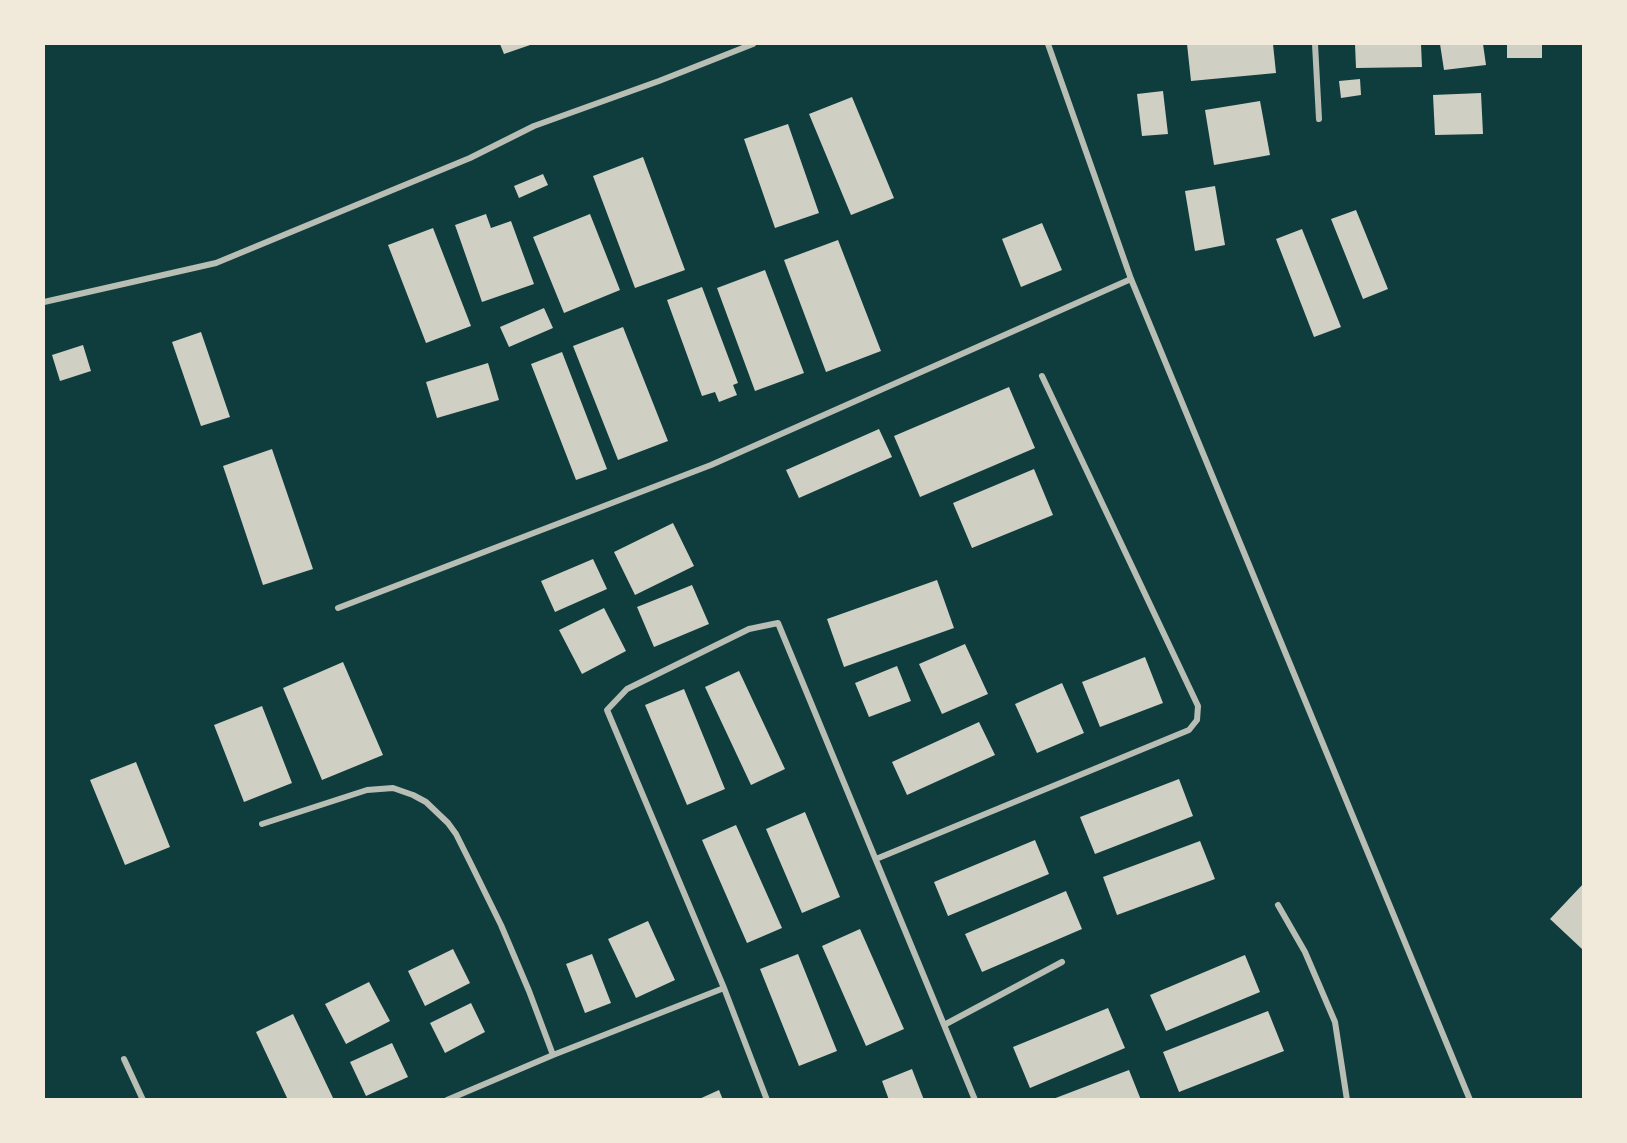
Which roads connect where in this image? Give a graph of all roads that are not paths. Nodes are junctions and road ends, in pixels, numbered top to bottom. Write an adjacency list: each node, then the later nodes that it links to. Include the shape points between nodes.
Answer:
1 (753, 44): 6 (street, via 534,126 470,158 216,263)
2 (1048, 44): 5 (street)
3 (1314, 44): 4 (street)
4 (1319, 119)
5 (1131, 279): 8 (street, via 711,465); 22 (street)
6 (44, 302)
7 (1042, 376): 10 (street, via 1198,706 1197,720 1189,730)
8 (338, 608)
9 (262, 824): 15 (street, via 368,790 393,788 426,802 452,828 472,866 501,925)
10 (876, 859): 13 (street, via 778,623 749,628 627,689 607,710); 14 (street)
11 (1278, 905): 21 (street, via 1305,952 1335,1022)
12 (1062, 962): 14 (street)
13 (724, 987): 15 (street); 19 (street)
14 (944, 1025): 20 (street)
15 (553, 1054): 18 (street)
16 (124, 1059): 17 (street)
17 (143, 1100)
18 (447, 1100)
19 (767, 1100)
20 (975, 1100)
21 (1347, 1100)
22 (1470, 1100)

